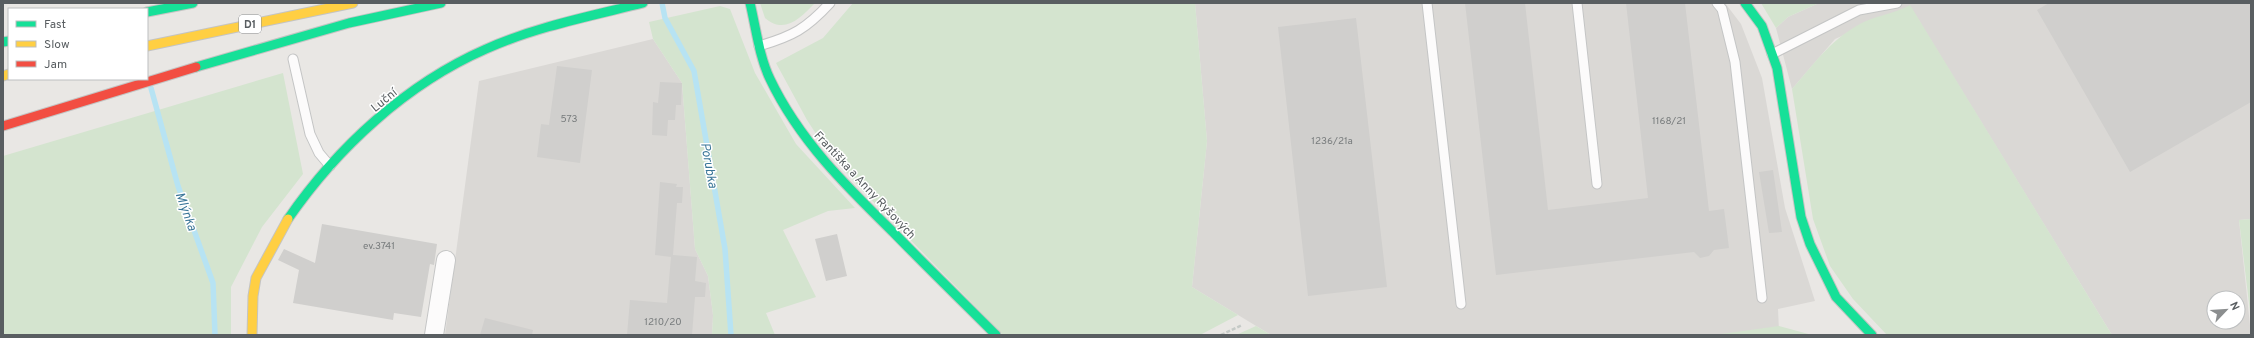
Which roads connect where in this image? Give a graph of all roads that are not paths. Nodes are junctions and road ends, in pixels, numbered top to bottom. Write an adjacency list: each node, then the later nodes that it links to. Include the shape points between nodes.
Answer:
1 (192, 3): 13 (main road)
2 (353, 3): 14 (main road, D1)
3 (441, 3): 18 (main road, via 349,23 260,47)
4 (643, 3): 19 (main road, Luční, via 546,27 484,50 429,80 357,138)
5 (750, 3): 15 (main road, Františka a Anny Ryšových)
6 (830, 3): 15 (lane, via 796,34)
7 (1427, 3): 23 (lane)
8 (1577, 3): 20 (lane)
9 (1717, 3): 22 (lane, via 1722,9 1735,62)
10 (1745, 3): 16 (main road, via 1762,26)
11 (1897, 3): 12 (lane)
12 (1860, 7): 16 (lane)
13 (148, 12)
14 (148, 46)
15 (759, 46): 26 (main road, Františka a Anny Ryšových, via 770,79 810,147)
16 (1772, 54): 27 (main road, via 1777,68 1801,217 1810,244 1836,297)
17 (293, 59): 19 (lane, via 310,134 319,153)
18 (3, 126)
19 (330, 166): 24 (main road, Luční, via 283,224 268,251 255,283)
20 (1597, 184)
21 (446, 260): 25 (street)
22 (1762, 298)
23 (1461, 304)
24 (252, 335)
25 (434, 335)
26 (996, 335)
27 (1872, 335)

